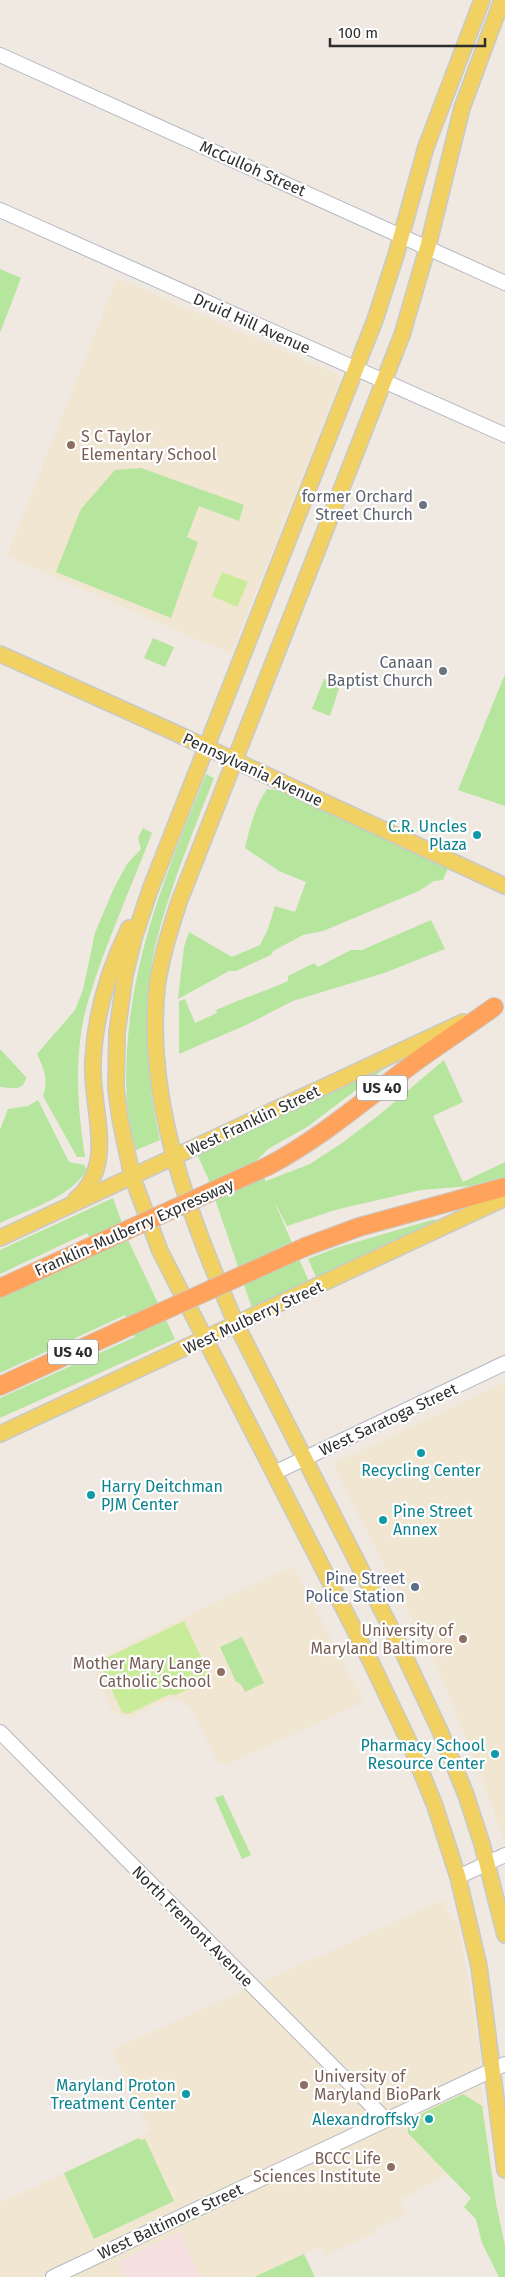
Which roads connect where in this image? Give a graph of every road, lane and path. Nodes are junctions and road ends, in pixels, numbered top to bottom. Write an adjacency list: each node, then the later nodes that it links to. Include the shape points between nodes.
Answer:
1 (482, 0): 5 (main road, via 426,148)
2 (502, 0): 6 (main road, via 466,95)
3 (0, 55): 5 (main road, McCulloh Street)
4 (0, 210): 8 (main road, Druid Hill Avenue)
5 (402, 235): 6 (main road, McCulloh Street); 8 (main road)
6 (428, 246): 7 (main road, McCulloh Street); 9 (main road)
7 (505, 283)
8 (356, 369): 9 (main road, Druid Hill Avenue); 12 (main road)
9 (384, 382): 10 (main road, Druid Hill Avenue); 13 (main road)
10 (505, 435)
11 (0, 654): 12 (main road, Pennsylvania Avenue)
12 (207, 748): 13 (main road, Pennsylvania Avenue); 15 (main road)
13 (235, 760): 14 (main road, Pennsylvania Avenue); 17 (main road, via 178,902 158,985 156,1061 163,1112)
14 (505, 886)
15 (150, 890): 18 (main road, via 134,938 117,1032 116,1089); 21 (main road, via 111,971 97,1032 93,1090 100,1151 98,1168 86,1190)
16 (500, 1005): 17 (main road, West Franklin Street); 23 (highway, Franklin-Mulberry Expressway / US 40, bridge, via 418,1060 298,1151)
17 (174, 1157): 18 (main road, West Franklin Street); 24 (main road, via 204,1245)
18 (132, 1176): 21 (main road, West Franklin Street); 25 (main road, via 160,1251)
19 (505, 1187): 27 (highway, US 40, bridge, via 350,1230 305,1246)
20 (505, 1198): 24 (main road, West Mulberry Street)
21 (66, 1207): 22 (main road, West Franklin Street)
22 (0, 1238)
23 (0, 1288)
24 (236, 1324): 25 (main road, West Mulberry Street); 29 (main road)
25 (204, 1340): 28 (main road, West Mulberry Street); 30 (main road)
26 (504, 1364): 29 (main road, West Saratoga Street)
27 (0, 1386)
28 (0, 1434)
29 (303, 1459): 30 (main road, West Saratoga Street); 33 (main road, via 424,1696 454,1763)
30 (274, 1473): 34 (main road, via 410,1744 435,1806)
31 (0, 1732): 37 (main road, North Fremont Avenue)
32 (505, 1855): 33 (main road)
33 (488, 1863): 34 (main road); 35 (main road)
34 (458, 1878): 36 (main road)
35 (505, 1935)
36 (498, 2067): 37 (main road, West Baltimore Street); 38 (main road)
37 (386, 2120): 39 (main road, West Baltimore Street)
38 (505, 2170)
39 (53, 2277)

